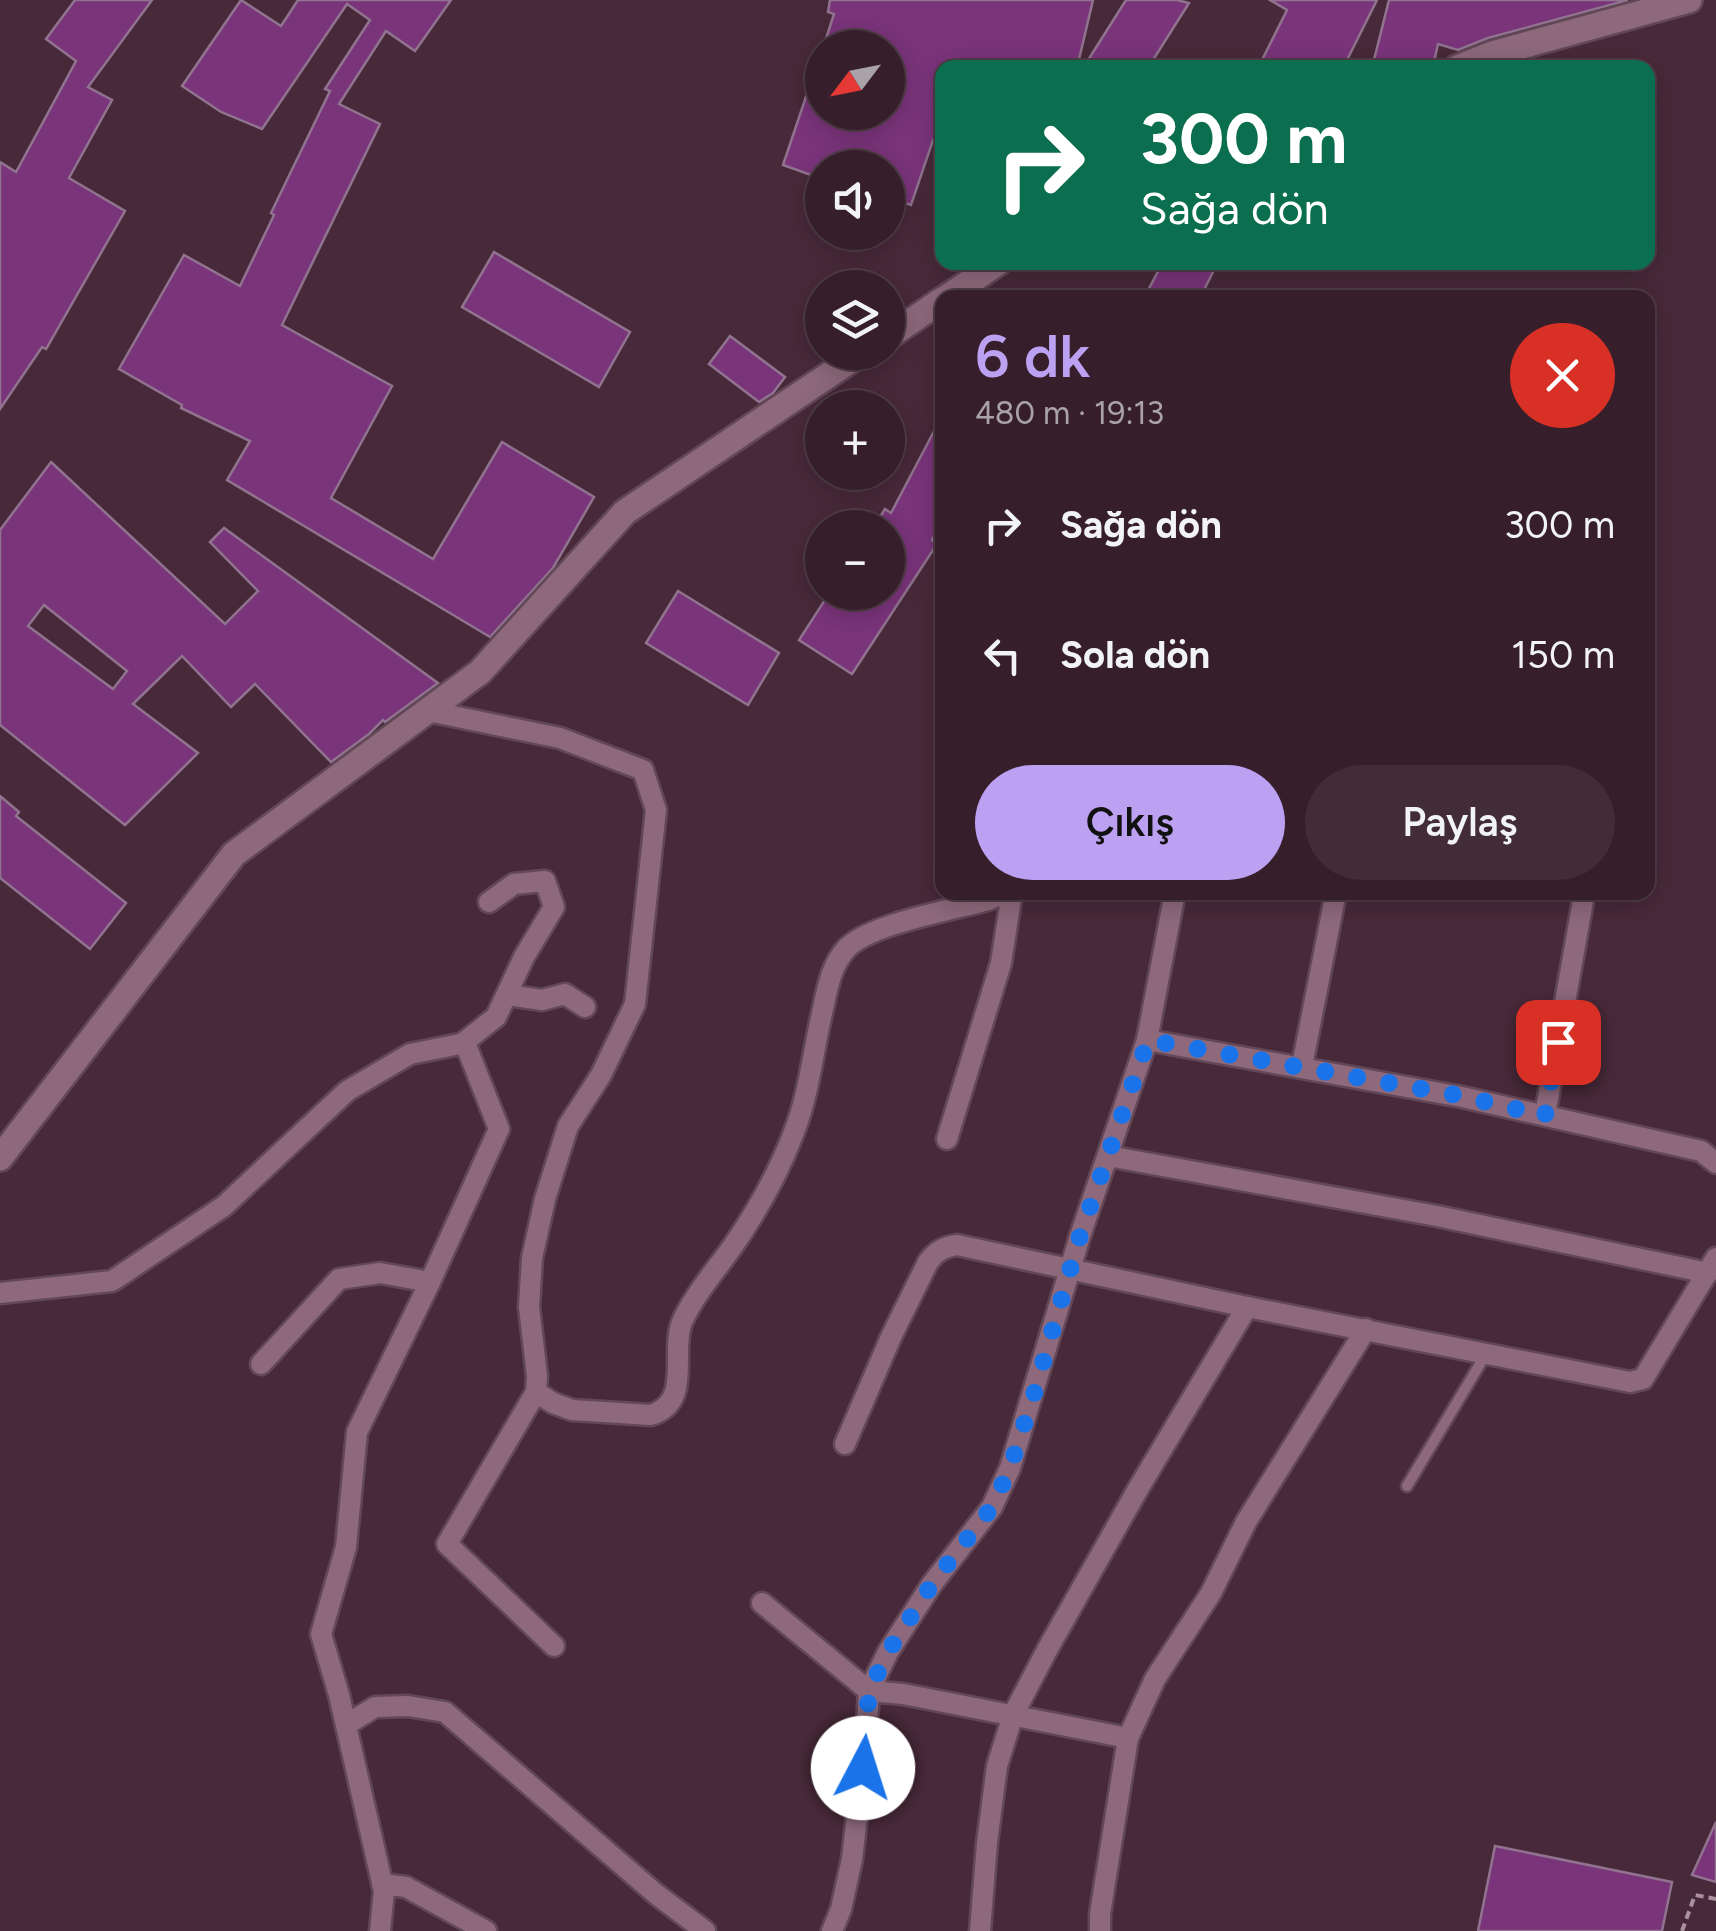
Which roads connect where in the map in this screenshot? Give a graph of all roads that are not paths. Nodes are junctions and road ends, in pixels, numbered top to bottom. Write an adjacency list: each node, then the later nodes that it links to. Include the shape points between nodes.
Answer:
1 (1690, 0): 2 (street)
2 (1477, 60)
3 (986, 270): 4 (street)
4 (957, 290)
5 (935, 305): 6 (street)
6 (905, 325)
7 (837, 370): 8 (street, via 625,512 480,672)
8 (428, 710): 23 (street, via 234,854); 33 (street, via 560,738 642,770 656,810 636,1004 568,1126 532,1258)
9 (988, 900): 33 (street, via 871,931 839,958 794,1134 754,1215 682,1323 671,1403 651,1415 572,1410)
10 (1008, 900): 21 (street, via 1002,963)
11 (1173, 900): 17 (street)
12 (1334, 900): 19 (street)
13 (1583, 900): 20 (street)
14 (489, 902): 15 (street, via 514,884 545,881 554,907)
15 (506, 994): 16 (street, via 542,1000 565,994); 18 (street, via 496,1018)
16 (585, 1007)
17 (1148, 1040): 19 (street); 22 (street)
18 (463, 1043): 27 (street, via 499,1130); 28 (street, via 410,1054 347,1091 224,1206 112,1280)
19 (1302, 1066): 20 (street)
20 (1545, 1116): 24 (street, via 1702,1151)
21 (947, 1138)
22 (1108, 1156): 25 (street); 26 (street)
23 (0, 1158)
24 (1716, 1163)
25 (1712, 1265): 31 (street, via 1637,1382)
26 (1070, 1270): 29 (street); 34 (street, via 957,1245 933,1255); 38 (street, via 992,1507 932,1584)
27 (430, 1282): 32 (street, via 380,1272 339,1279); 40 (street, via 358,1432 346,1547 320,1634)
28 (0, 1293)
29 (1246, 1307): 30 (street); 39 (street)
30 (1366, 1330): 31 (street); 41 (street, via 1246,1522)
31 (1486, 1354): 35 (lane)
32 (261, 1364)
33 (536, 1392): 37 (street, via 447,1544)
34 (844, 1444)
35 (1408, 1486)
36 (762, 1603): 38 (street)
37 (554, 1646)
38 (869, 1691): 39 (street); 46 (street, via 852,1860)
39 (1013, 1716): 41 (street); 47 (street, via 997,1766)
40 (346, 1725): 42 (street); 45 (street, via 375,1706 445,1712)
41 (1128, 1738): 48 (street)
42 (382, 1884): 43 (street); 44 (street, via 406,1887)
43 (380, 1931)
44 (486, 1931)
45 (705, 1931)
46 (832, 1931)
47 (980, 1931)
48 (1100, 1931)

